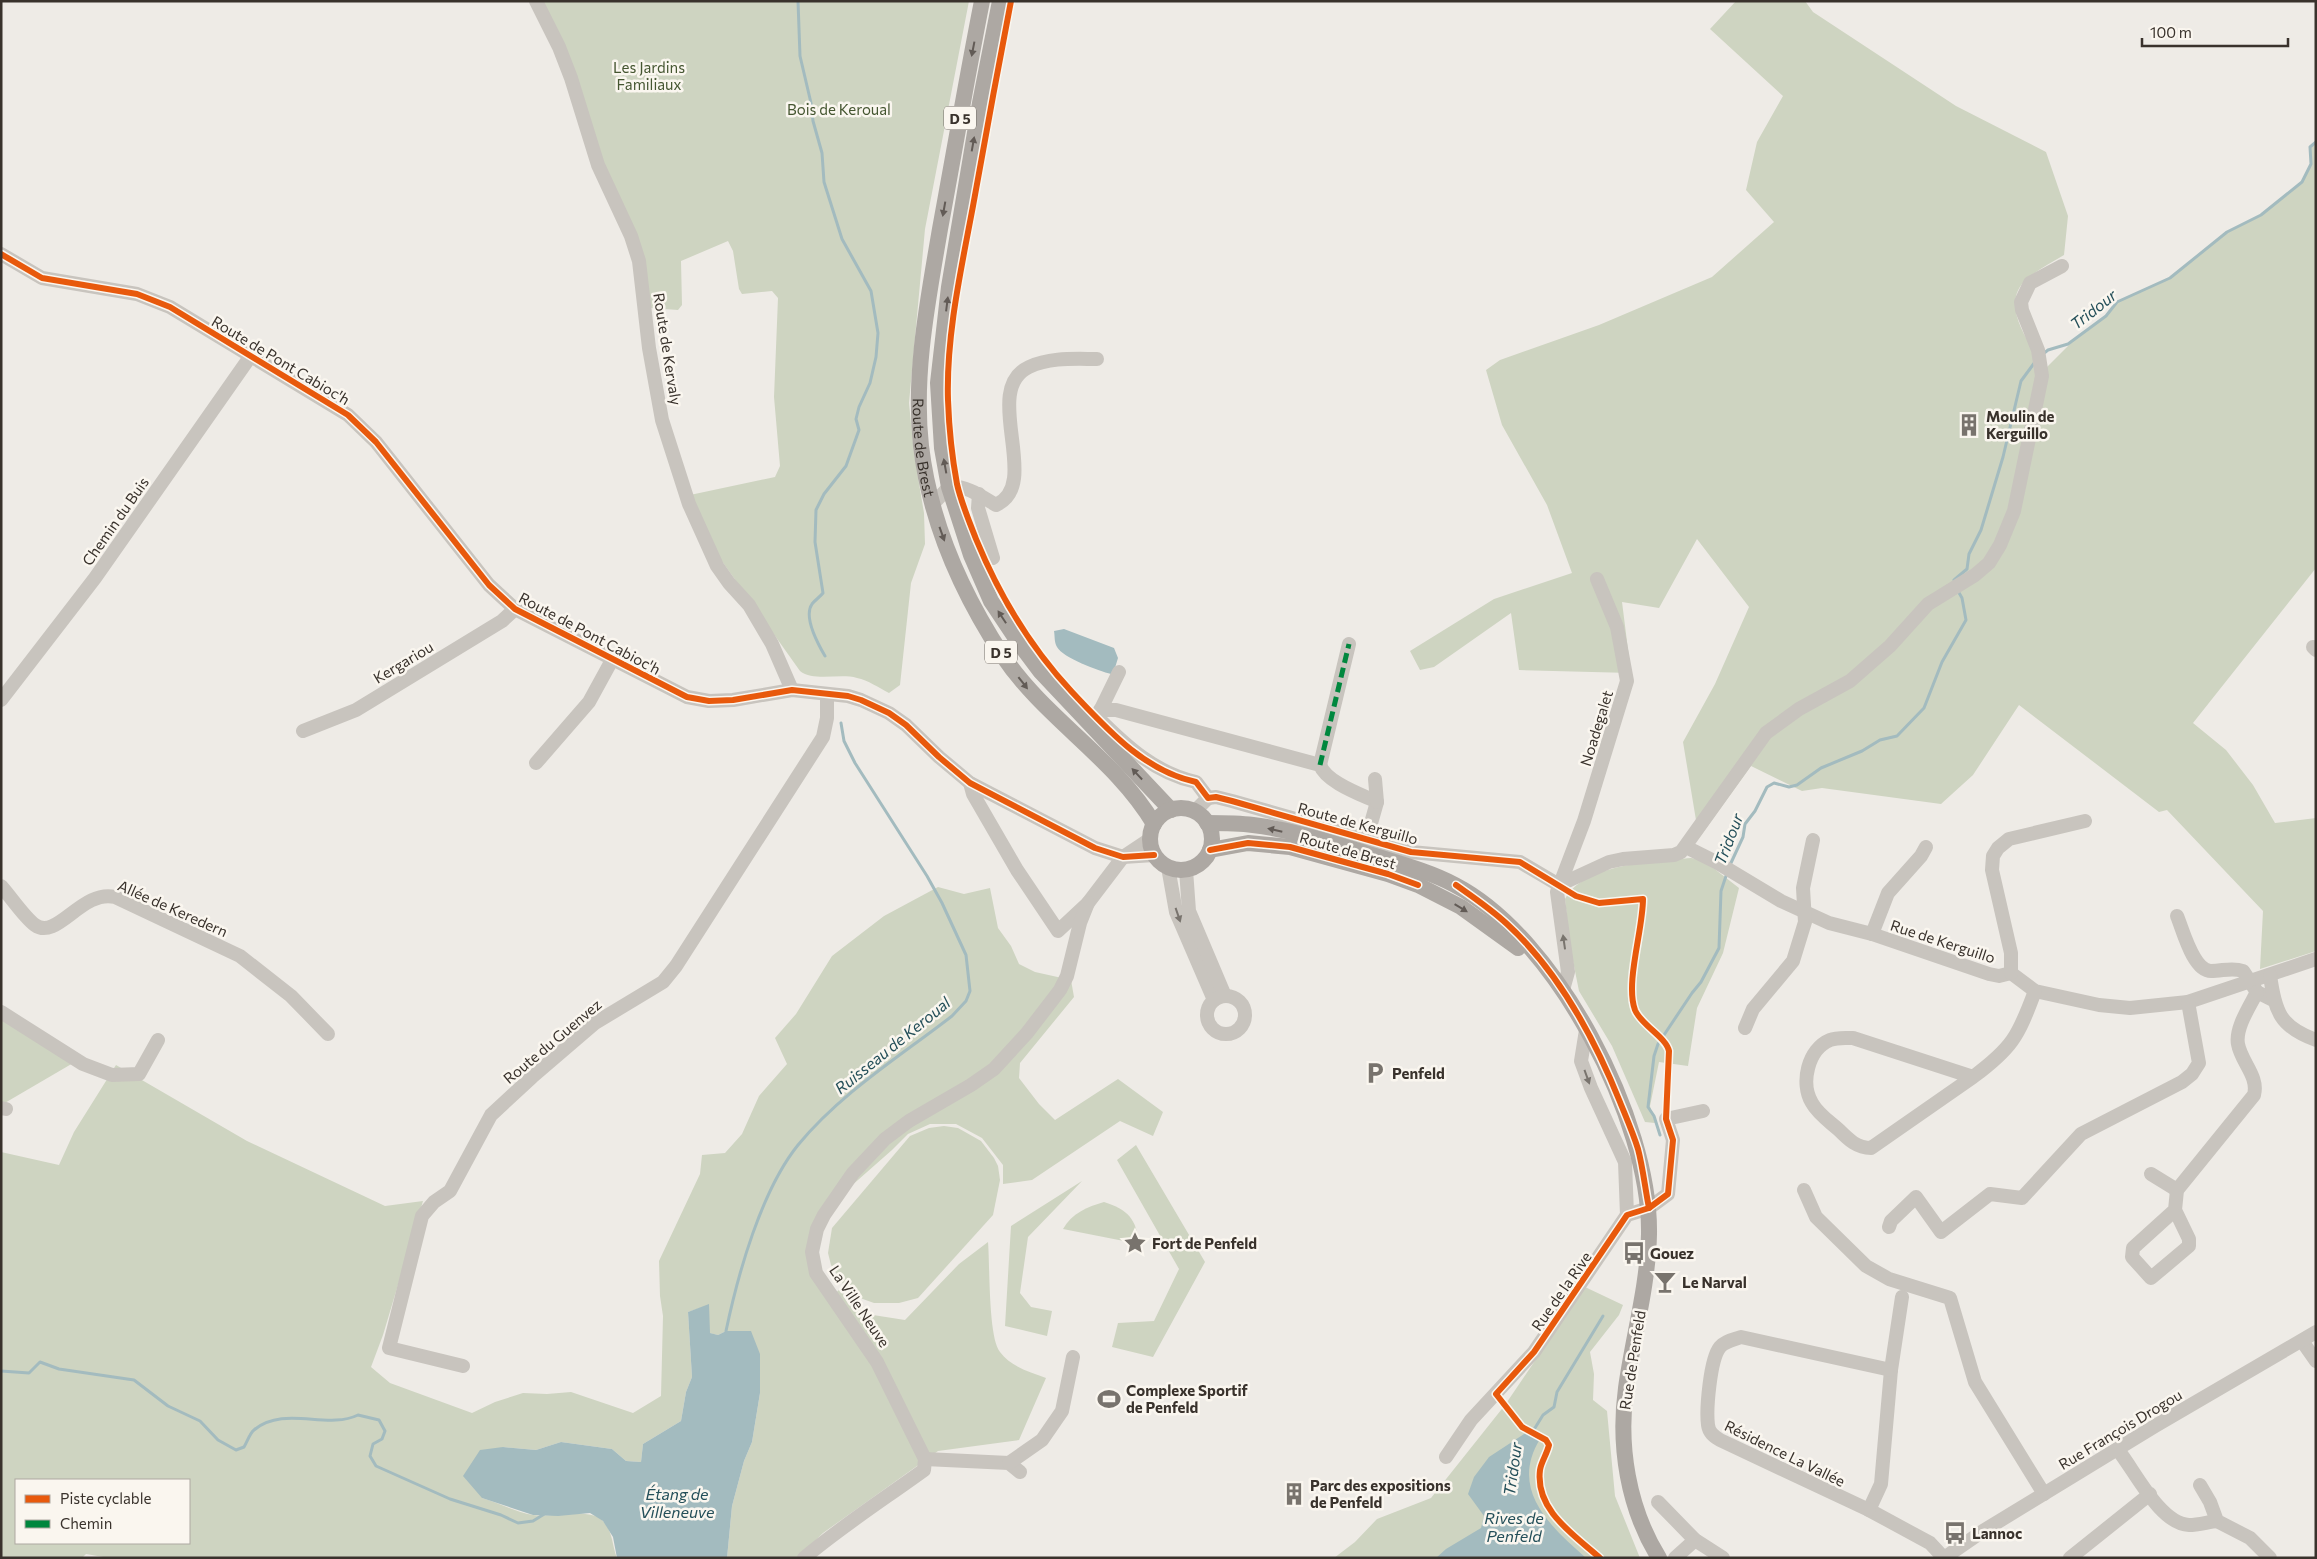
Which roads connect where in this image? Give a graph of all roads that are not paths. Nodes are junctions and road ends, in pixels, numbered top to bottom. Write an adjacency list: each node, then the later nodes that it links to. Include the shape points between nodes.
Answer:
1 (536, 1): 17 (street, Route de Kervaly, via 571,78 598,165 632,236 639,261 649,348 662,420 689,504 716,566 749,605 772,644)
2 (982, 1): 10 (main road, Route de Brest / D 5, one-way to 10, via 929,294 919,383 921,446)
3 (1000, 1): 8 (main road, Route de Brest / D 5, one-way to 3, via 942,448 938,383 949,287)
4 (1, 254): 6 (street, Route de Pont Cabioc'h, via 42,278 137,294 170,308)
5 (2062, 266): 35 (street, via 2030,283 2021,302 2038,350 2042,376 2014,511 2000,545 1975,575 1928,604 1873,662 1850,681 1799,709 1766,733)
6 (250, 357): 13 (street, Route de Pont Cabioc'h, via 348,415 364,429 490,585); 19 (street, Chemin du Buis, via 95,578)
7 (1097, 358): 9 (street, via 1051,360 1028,367 1014,379 1008,392 1015,466 1010,492 996,505)
8 (949, 486): 9 (street); 10 (street); 28 (main road, Route de Brest / D 5, one-way to 8, via 1040,671 1019,643 991,601 971,555)
9 (979, 494): 11 (street, via 978,508)
10 (932, 505): 32 (main road, Route de Brest / D 5, one-way to 32, via 957,574 1004,658 1028,689 1126,786)
11 (993, 558)
12 (1597, 579): 42 (street, Noadegalet, via 1617,627 1627,681 1584,821)
13 (515, 610): 15 (street, Route de Pont Cabioc'h); 21 (street, Kergariou, via 356,710)
14 (1348, 644): 23 (street)
15 (612, 660): 17 (street, Route de Pont Cabioc'h, via 686,697 709,701); 22 (street, via 589,702)
16 (1118, 672): 20 (street)
17 (792, 690): 18 (street, Route de Pont Cabioc'h)
18 (827, 694): 25 (street, Route de Pont Cabioc'h, via 861,700 889,713); 78 (street, Route du Guenvez, via 823,737 676,966 662,982 595,1023 491,1115 450,1191 422,1216 389,1348)
19 (1, 700)
20 (1100, 710): 23 (street, via 1116,710); 26 (street, via 1097,717 1125,744 1152,765 1176,777 1196,782)
21 (303, 731)
22 (536, 763)
23 (1320, 765): 27 (street, via 1322,773 1331,779)
24 (1375, 778): 27 (street)
25 (970, 783): 39 (street, Route de Pont Cabioc'h, via 1096,848); 44 (street, via 973,794 1017,870 1058,931)
26 (1208, 798): 29 (street); 34 (street, Route de Kerguillo, via 1232,800)
27 (1377, 802): 34 (street)
28 (1171, 810): 29 (main road); 32 (main road, via 1161,816)
29 (1195, 811): 31 (main road)
30 (2085, 821): 49 (street, via 2009,839 1994,856 1992,870 2011,953)
31 (1207, 823): 37 (main road, via 1211,831); 51 (main road, Route de Brest, one-way to 31, via 1507,924 1456,885 1327,842 1253,825)
32 (1152, 832): 38 (main road); 39 (street)
33 (1812, 840): 45 (street, via 1802,888)
34 (1366, 841): 42 (street, Route de Kerguillo, via 1424,854 1520,862)
35 (1686, 847): 42 (street, via 1674,855 1609,862); 45 (street, Rue de Kerguillo)
36 (1926, 847): 47 (street, via 1888,893)
37 (1210, 850): 41 (main road, via 1205,859); 51 (main road, Route de Brest, one-way to 51, via 1248,843 1290,847 1403,879 1461,907 1503,936)
38 (1154, 855): 39 (street, Route de Pont Cabioc'h); 40 (main road)
39 (1123, 857): 44 (street)
40 (1168, 867): 41 (main road); 41 (street, one-way to 41, via 1176,912 1219,998 1189,911)
41 (1186, 870)
42 (1559, 884): 53 (street, one-way to 42, via 1568,972 1557,892)
43 (1, 886): 61 (street, Allée de Keredern, via 36,926 47,928 59,924 92,898 115,897 240,956 291,996)
44 (1088, 903): 82 (street, La Ville Neuve, via 1060,990 1027,1033 994,1068 885,1139 853,1173 817,1230 812,1252 816,1273 877,1362)
45 (1805, 911): 47 (street, Rue de Kerguillo, via 1829,923); 59 (street, via 1805,922 1793,961 1753,1009)
46 (2177, 916): 52 (street, via 2200,967 2209,971 2234,968 2243,971)
47 (1872, 934): 49 (street, Rue de Kerguillo, via 1989,974)
48 (2316, 959): 50 (street, Rue de Kerguillo)
49 (2011, 973): 54 (street, Rue de Kerguillo)
50 (2270, 975): 52 (street, Rue de Kerguillo); 55 (street)
51 (1552, 977): 53 (main road, Route de Brest)
52 (2254, 987): 55 (street); 56 (street, Rue de Kerguillo); 58 (street)
53 (1563, 990): 60 (main road, Route de Brest)
54 (2035, 991): 56 (street, Rue de Kerguillo, via 2098,1005 2130,1008); 64 (street, via 2023,1026 2012,1043 2000,1057)
55 (2273, 1000): 58 (street); 63 (street, via 2288,1026 2298,1034)
56 (2188, 1002): 72 (street, via 2198,1064 2182,1082 2081,1134 2022,1198 1990,1194 1941,1232 1916,1197)
57 (1, 1012): 62 (street, via 83,1064 112,1076 139,1074)
58 (2245, 1017): 68 (street, via 2237,1042 2257,1086 2254,1095)
59 (1746, 1028)
60 (1586, 1030): 69 (main road, Route de Brest, via 1611,1079 1635,1141); 71 (street, one-way to 71, via 1581,1061 1625,1162)
61 (328, 1034)
62 (158, 1040)
63 (2316, 1040)
64 (1973, 1077): 64 (street, via 1853,1038 1842,1038 1830,1040 1810,1061 1806,1090 1819,1111 1852,1142 1861,1148 1871,1148)
65 (1703, 1111): 69 (street, via 1666,1119 1673,1140 1668,1194)
66 (2151, 1174): 68 (street)
67 (1804, 1190): 84 (street, via 1816,1217 1866,1266 1889,1279 1950,1298 1975,1382)
68 (2176, 1190): 70 (street)
69 (1649, 1208): 71 (street); 92 (main road, Rue de Penfeld, via 1648,1264 1623,1420 1625,1454 1636,1510)
70 (2175, 1210): 70 (street, via 2189,1239 2189,1246 2151,1278 2132,1257 2133,1248)
71 (1627, 1215): 81 (street, Rue de la Rive, via 1534,1352 1471,1420)
72 (1889, 1227)
73 (1902, 1297): 79 (street)
74 (2316, 1332): 75 (street, Rue François Drogou)
75 (2302, 1341): 77 (street); 80 (street, Rue François Drogou)
76 (1073, 1357): 82 (street, via 1062,1411 1042,1440 1015,1468)
77 (2316, 1361)
78 (463, 1366)
79 (1891, 1370): 87 (street, via 1881,1484); 87 (street, Résidence La Vallée, via 1741,1337 1726,1342 1713,1360 1708,1406 1708,1426 1712,1434)
80 (2118, 1450): 84 (street, Rue François Drogou); 85 (street)
81 (1446, 1457)
82 (925, 1459): 91 (street, via 924,1470 828,1537)
83 (2200, 1485): 88 (street)
84 (2044, 1494): 95 (street, Rue François Drogou)
85 (2150, 1494): 88 (street, via 2172,1519 2188,1525); 96 (street)
86 (1658, 1502): 89 (street)
87 (1869, 1510): 95 (street, Résidence La Vallée, via 1930,1543)
88 (2217, 1521): 90 (street, via 2250,1538)
89 (1695, 1540): 93 (street); 94 (street)
90 (2259, 1551): 97 (street)
91 (804, 1558)
92 (1659, 1558)
93 (1676, 1558)
94 (1723, 1558)
95 (1944, 1558)
96 (2070, 1558)
97 (2270, 1558)

